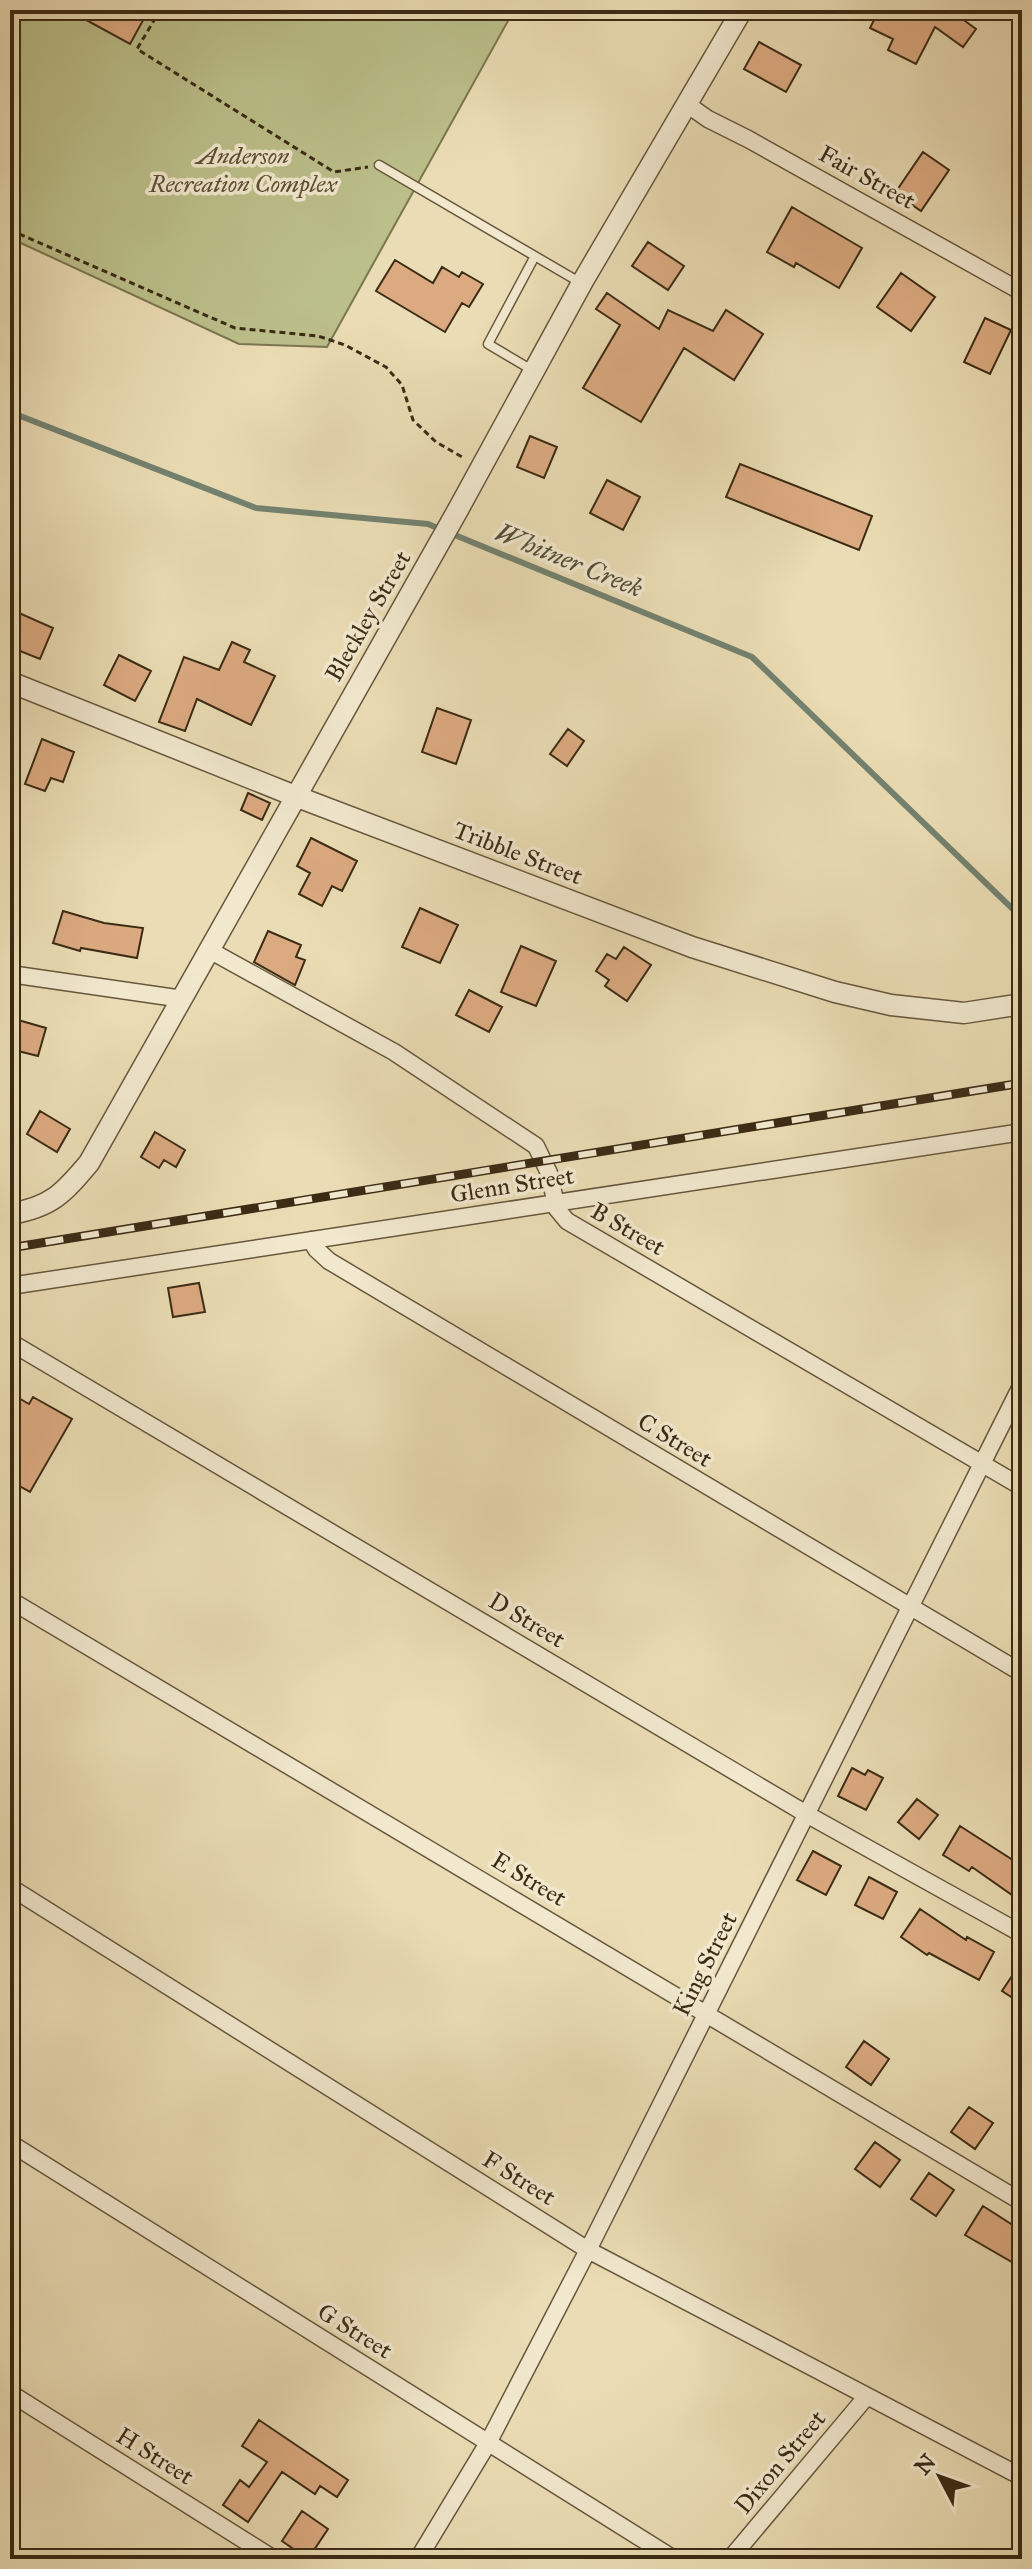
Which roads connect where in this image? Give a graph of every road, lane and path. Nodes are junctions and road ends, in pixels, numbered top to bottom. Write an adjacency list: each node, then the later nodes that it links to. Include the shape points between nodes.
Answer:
1 (156, 10): 4 (path, via 137,49 334,172)
2 (742, 10): 3 (street, Bleckley Street)
3 (688, 105): 7 (street, Bleckley Street); 8 (street, Fair Street)
4 (379, 165): 6 (lane)
5 (10, 230): 10 (path, via 235,328 318,336 345,345 386,367 402,385 413,420 436,442)
6 (535, 256): 7 (lane); 9 (lane, via 488,344)
7 (582, 284): 9 (street, Bleckley Street)
8 (1022, 292)
9 (534, 371): 10 (street, Bleckley Street)
10 (481, 468): 12 (street, Bleckley Street)
11 (10, 682): 12 (street, Tribble Street)
12 (295, 796): 13 (street, Bleckley Street); 16 (street, Tribble Street, via 692,947 835,992 964,1013)
13 (211, 951): 15 (street, Bleckley Street); 18 (street, via 394,1052 536,1146 549,1173)
14 (10, 974): 15 (street)
15 (183, 999): 19 (street, Bleckley Street, via 89,1163 65,1192 35,1210)
16 (1022, 1004)
17 (1022, 1132): 18 (street, Glenn Street)
18 (554, 1202): 20 (street, Glenn Street); 24 (street, B Street, via 567,1221)
19 (10, 1214)
20 (311, 1240): 21 (street, Glenn Street); 27 (street, C Street, via 329,1261)
21 (10, 1286)
22 (10, 1342): 29 (street, D Street)
23 (1022, 1384): 24 (street, King Street)
24 (983, 1465): 25 (street, B Street); 27 (street, King Street)
25 (1022, 1487)
26 (10, 1600): 32 (street, E Street)
27 (911, 1608): 28 (street, C Street); 29 (street, King Street)
28 (1022, 1673)
29 (808, 1815): 31 (street, D Street); 32 (street, King Street)
30 (10, 1887): 35 (street, F Street)
31 (1022, 1934)
32 (707, 2013): 34 (street, E Street); 35 (street, King Street)
33 (10, 2143): 38 (street, G Street)
34 (1022, 2202)
35 (588, 2250): 37 (street, F Street); 38 (street, King Street)
36 (10, 2393): 40 (street, H Street)
37 (867, 2396): 39 (street, F Street); 43 (street, Dixon Street)
38 (488, 2443): 41 (street, King Street); 42 (street, G Street)
39 (1022, 2477)
40 (274, 2559)
41 (418, 2559)
42 (674, 2559)
43 (730, 2559)

